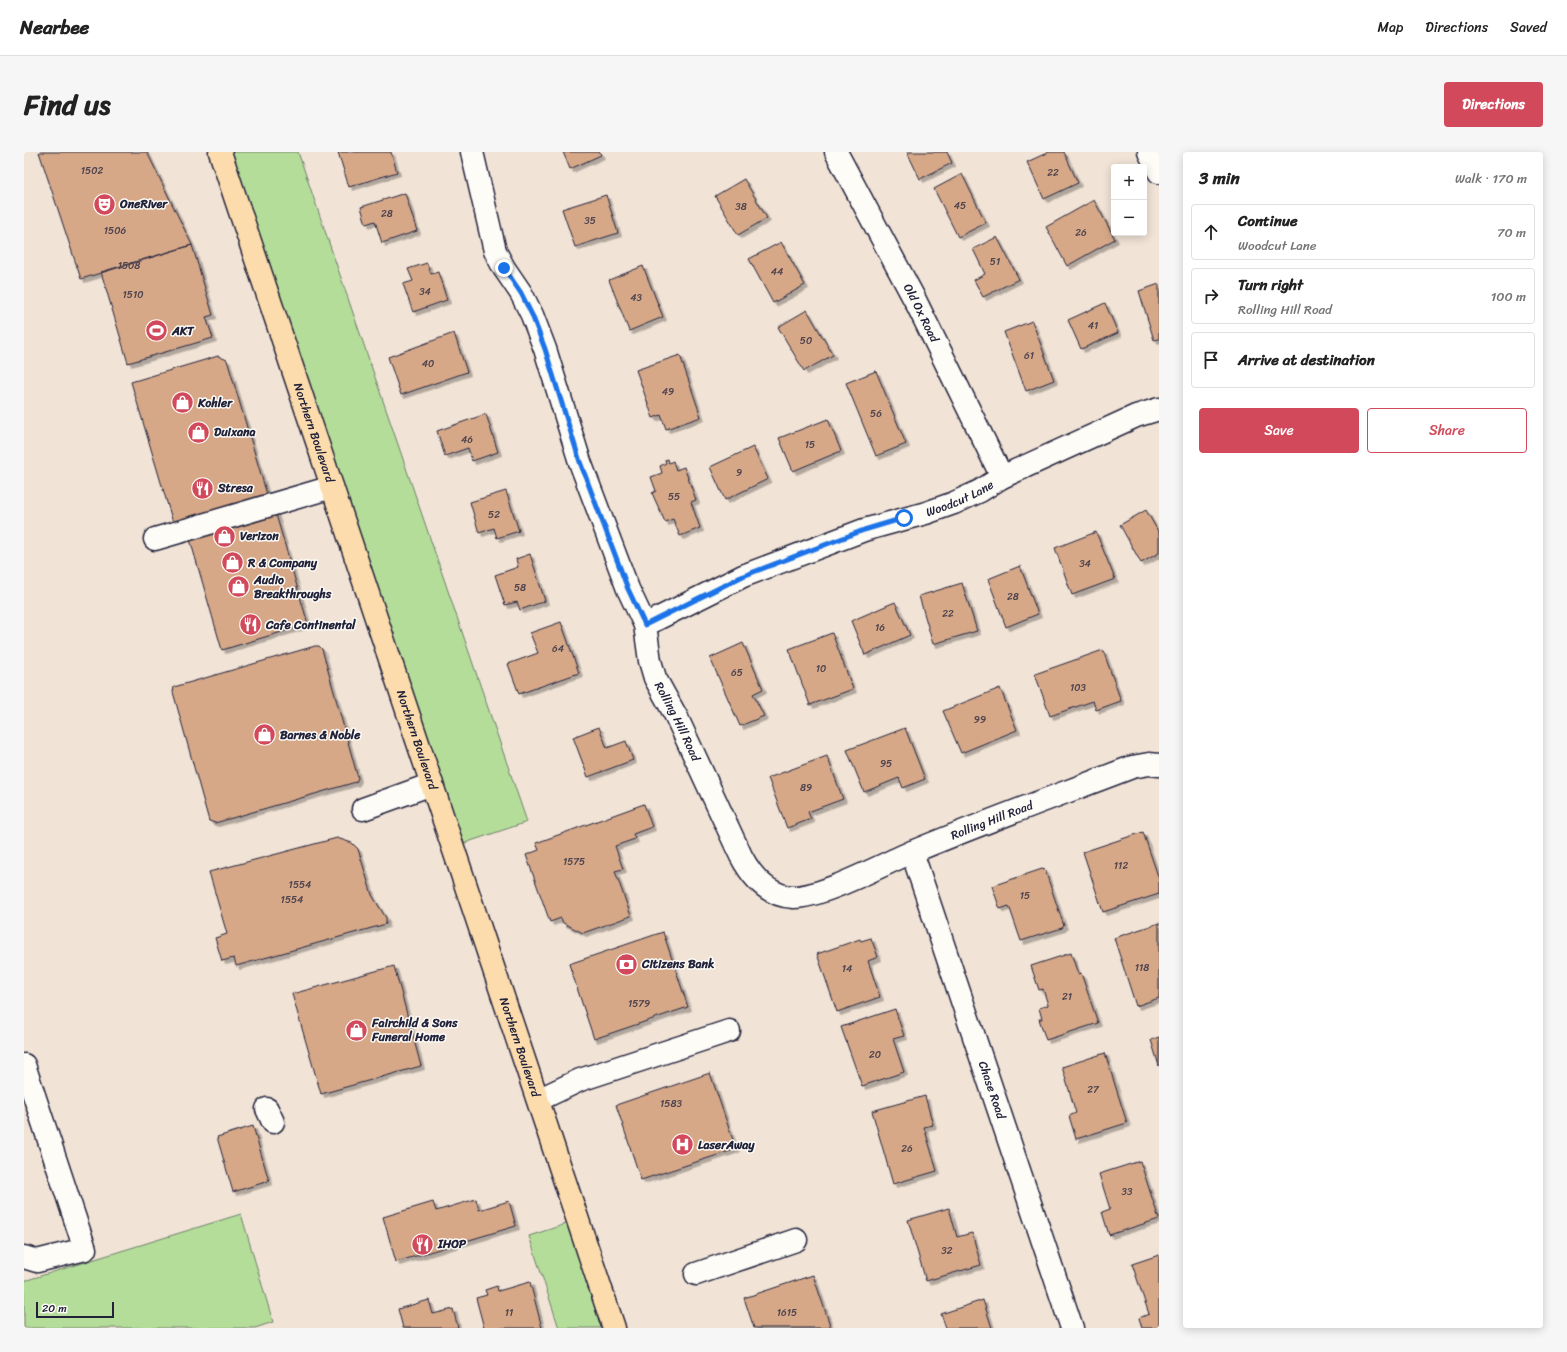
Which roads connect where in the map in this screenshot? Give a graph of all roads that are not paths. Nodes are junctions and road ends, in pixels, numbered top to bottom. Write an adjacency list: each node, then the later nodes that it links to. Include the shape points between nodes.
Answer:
1 (220, 152): 8 (main road, Northern Boulevard)
2 (472, 152): 10 (street, Rolling Hill Road, via 495,251 532,315 586,477 628,589)
3 (836, 152): 7 (street, Old Ox Road, via 915,300)
4 (1149, 152): 5 (street)
5 (1159, 172)
6 (1159, 409): 7 (street, Woodcut Lane, via 1136,416)
7 (1002, 477): 10 (street, Woodcut Lane, via 954,503 864,530 743,576)
8 (332, 487): 9 (street); 12 (main road, Northern Boulevard)
9 (155, 539)
10 (645, 625): 14 (street, Rolling Hill Road, via 655,678 676,716 741,856 762,885 777,894 808,895)
11 (1159, 765): 14 (street, Rolling Hill Road, via 1132,767)
12 (432, 784): 13 (street); 17 (main road, Northern Boulevard)
13 (363, 809)
14 (912, 852): 22 (street, Chase Road)
15 (729, 1031): 17 (street, via 580,1080)
16 (24, 1064): 19 (street, via 85,1250 36,1261)
17 (538, 1100): 21 (main road, Northern Boulevard)
18 (796, 1240): 20 (street)
19 (24, 1257)
20 (696, 1274)
21 (614, 1328)
22 (1072, 1328)

